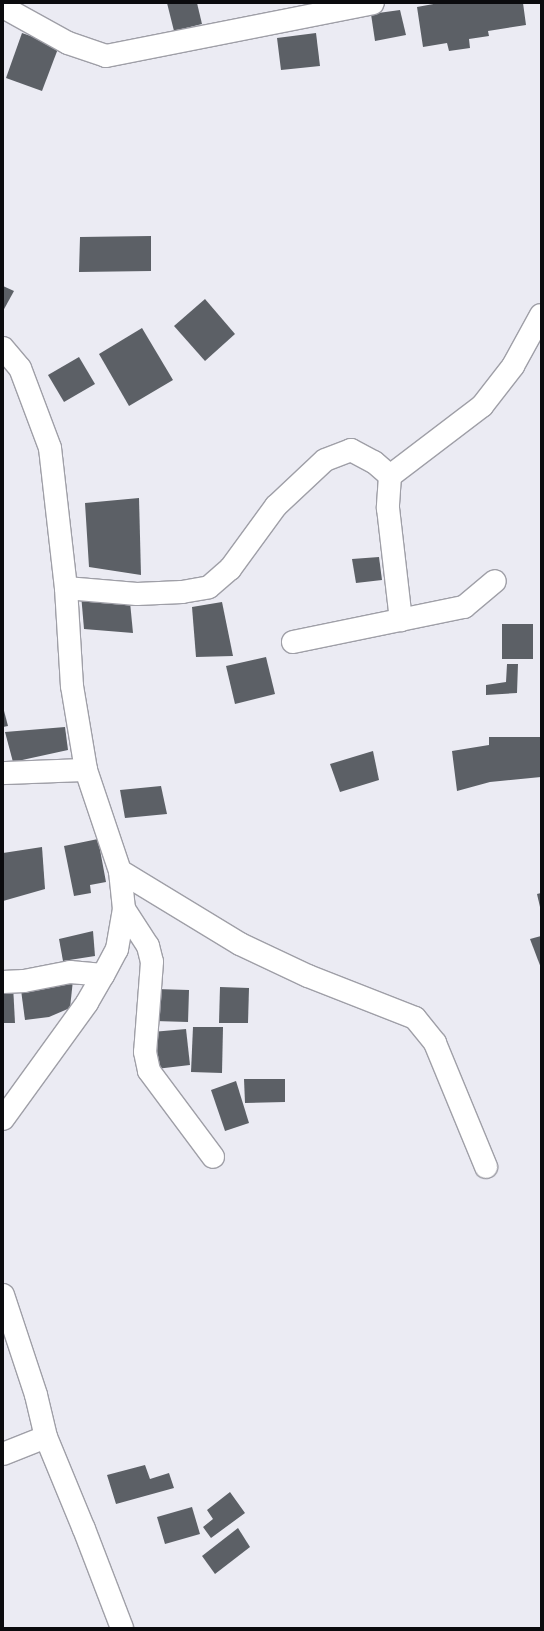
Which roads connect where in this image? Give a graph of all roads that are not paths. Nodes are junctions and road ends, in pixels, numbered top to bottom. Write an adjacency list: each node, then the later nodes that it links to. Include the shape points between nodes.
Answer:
1 (373, 3): 2 (street, via 106,56 68,43)
2 (3, 8)
3 (541, 315): 5 (street, via 513,366 482,406)
4 (3, 348): 7 (street, via 20,368 50,448)
5 (390, 476): 7 (street, via 374,462 351,450 325,460 276,506 230,568 209,587 182,592 137,594); 8 (street, via 388,508)
6 (494, 581): 8 (street, via 464,607)
7 (66, 588): 10 (street, via 72,686)
8 (401, 620): 9 (street)
9 (293, 642)
10 (86, 770): 11 (street); 12 (street)
11 (3, 773)
12 (120, 871): 13 (street); 18 (street, via 240,944 308,976 415,1018 435,1043)
13 (124, 909): 14 (street, via 117,949); 17 (street, via 148,946 152,962 145,1052 149,1071)
14 (103, 975): 15 (street, via 70,972 24,981); 16 (street, via 87,1003)
15 (3, 982)
16 (3, 1119)
17 (213, 1157)
18 (486, 1167)
19 (3, 1295): 20 (street, via 36,1395)
20 (46, 1438): 21 (street); 22 (street)
21 (3, 1454)
22 (122, 1628)

